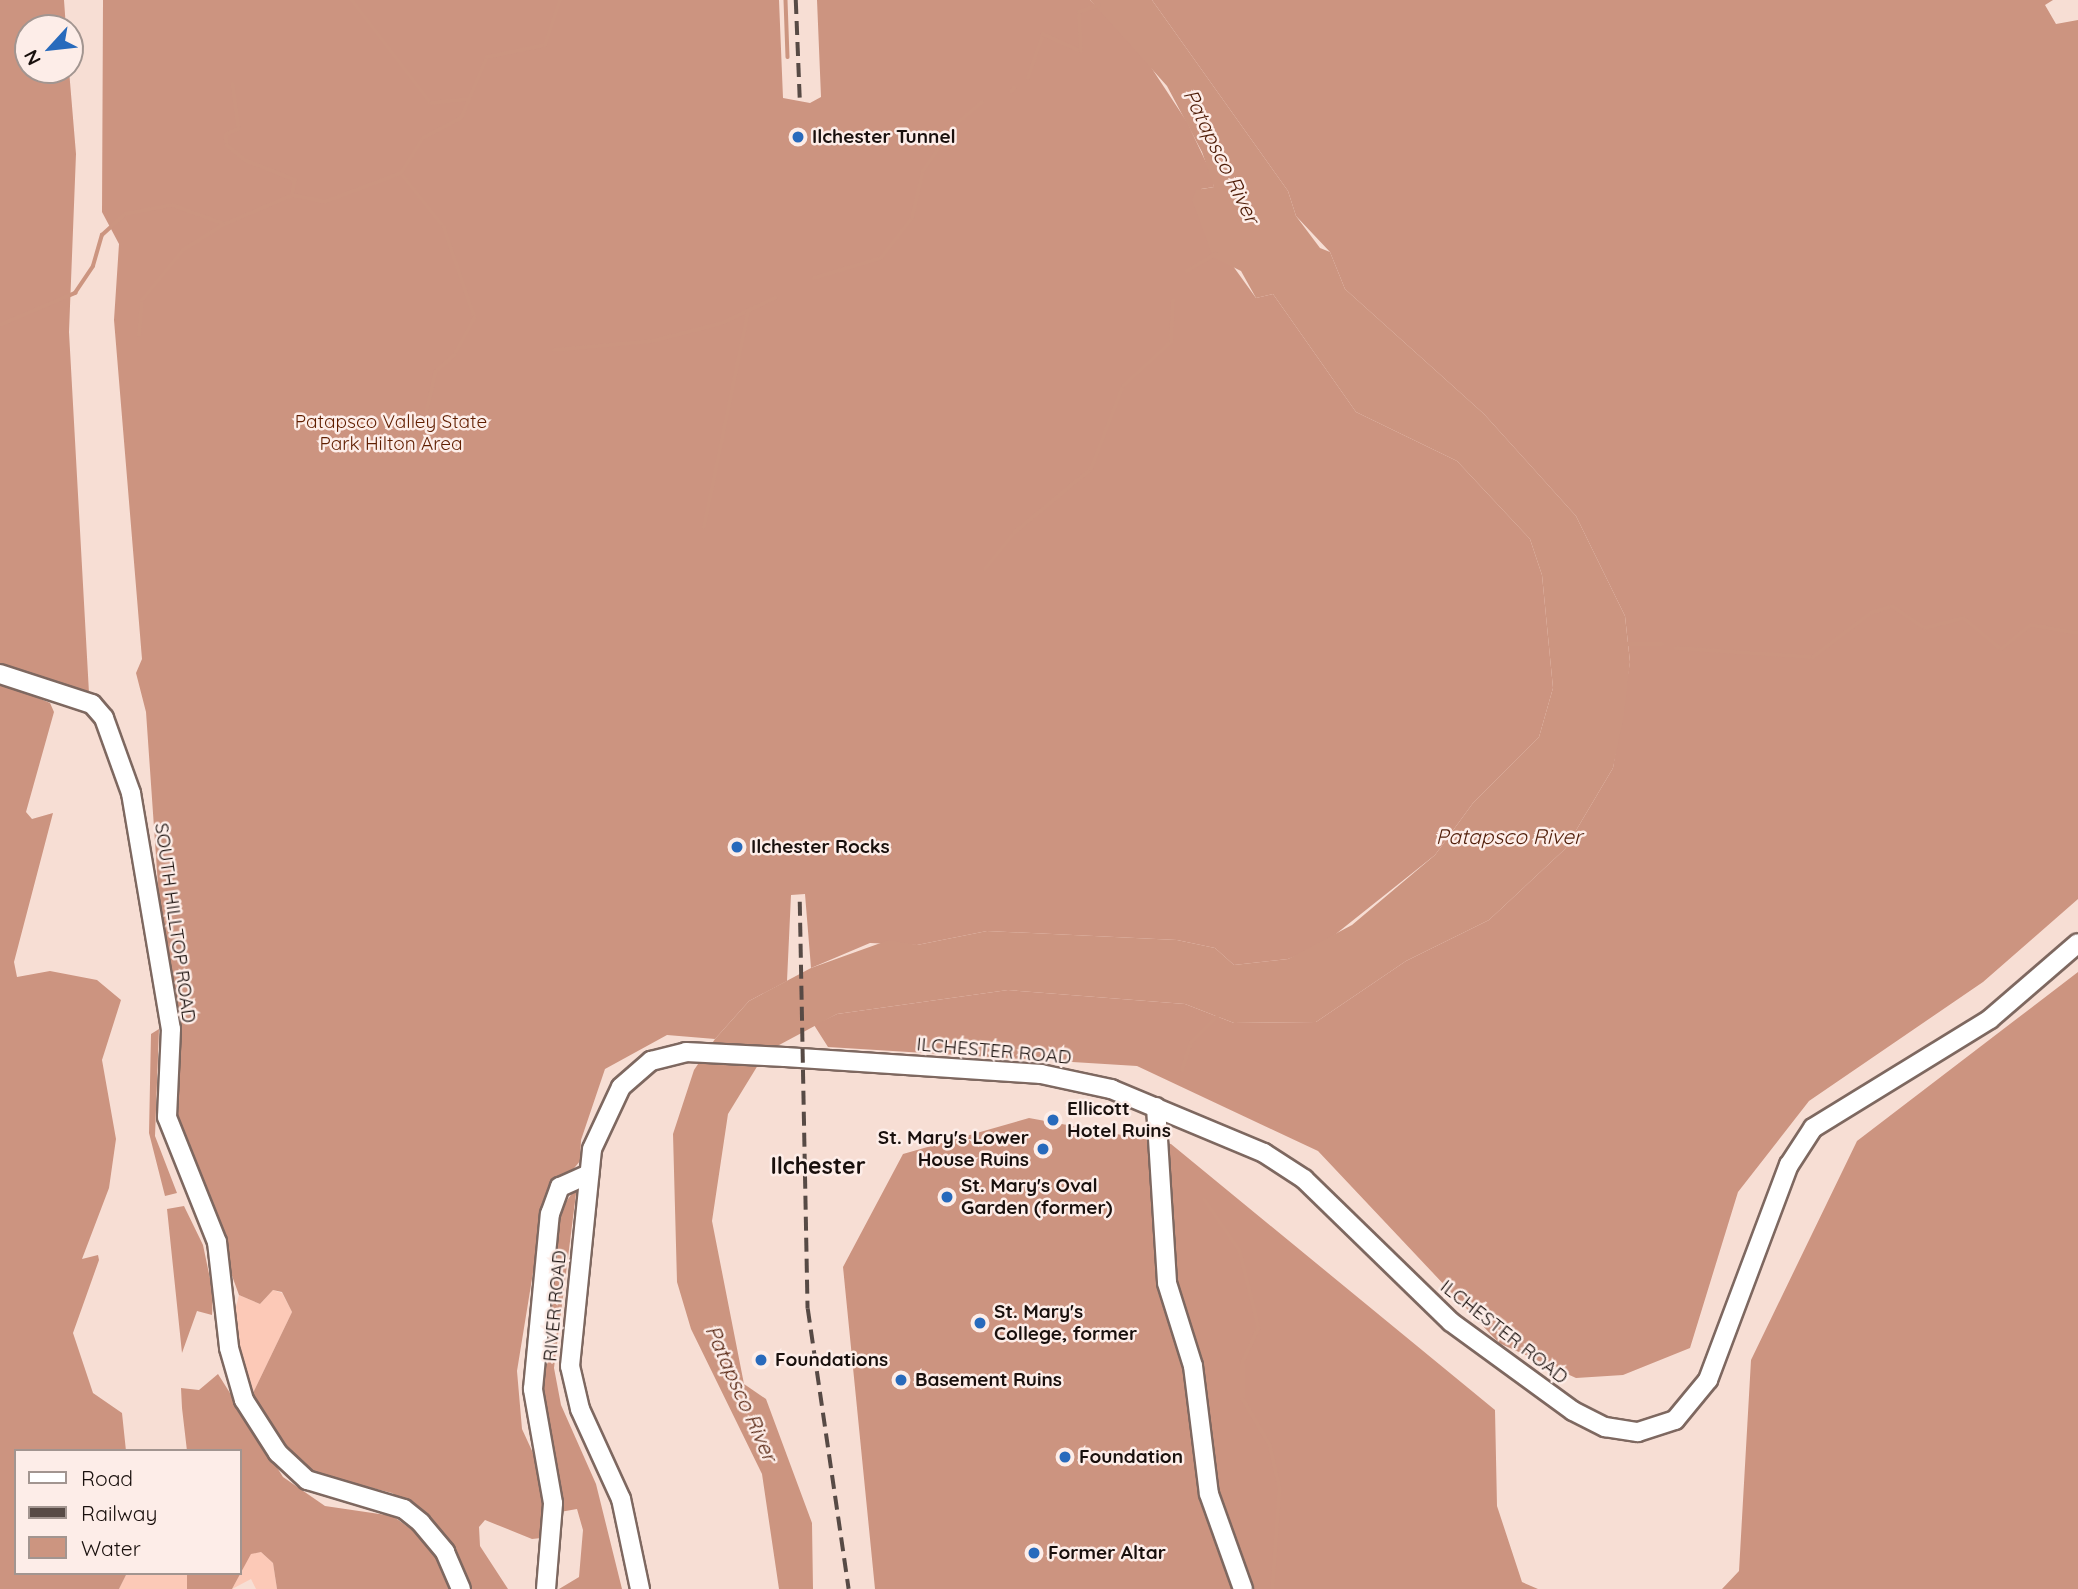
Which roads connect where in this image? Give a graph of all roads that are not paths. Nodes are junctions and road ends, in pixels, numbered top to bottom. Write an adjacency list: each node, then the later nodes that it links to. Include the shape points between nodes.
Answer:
1 (0, 674): 6 (street, SOUTH HILLTOP ROAD, via 92,704 104,718 131,793 171,1029 167,1117 217,1242 229,1348 244,1400 278,1453 307,1480 404,1509 421,1523 445,1552)
2 (2078, 943): 4 (street, ILCHESTER ROAD, via 1990,1019 1813,1128 1789,1165 1708,1380 1675,1420 1655,1430 1620,1431 1573,1411 1451,1322 1304,1179 1264,1153)
3 (676, 1052): 4 (street, ILCHESTER ROAD, via 1041,1074 1082,1080); 5 (street, RIVER ROAD, via 651,1061 621,1087 600,1126)
4 (1156, 1107): 9 (street, via 1167,1283 1193,1366 1209,1494)
5 (589, 1174): 7 (street, via 560,1187 549,1227 533,1408 553,1503); 8 (street, RIVER ROAD, via 572,1385 621,1499)
6 (461, 1589)
7 (545, 1589)
8 (640, 1589)
9 (1243, 1589)

